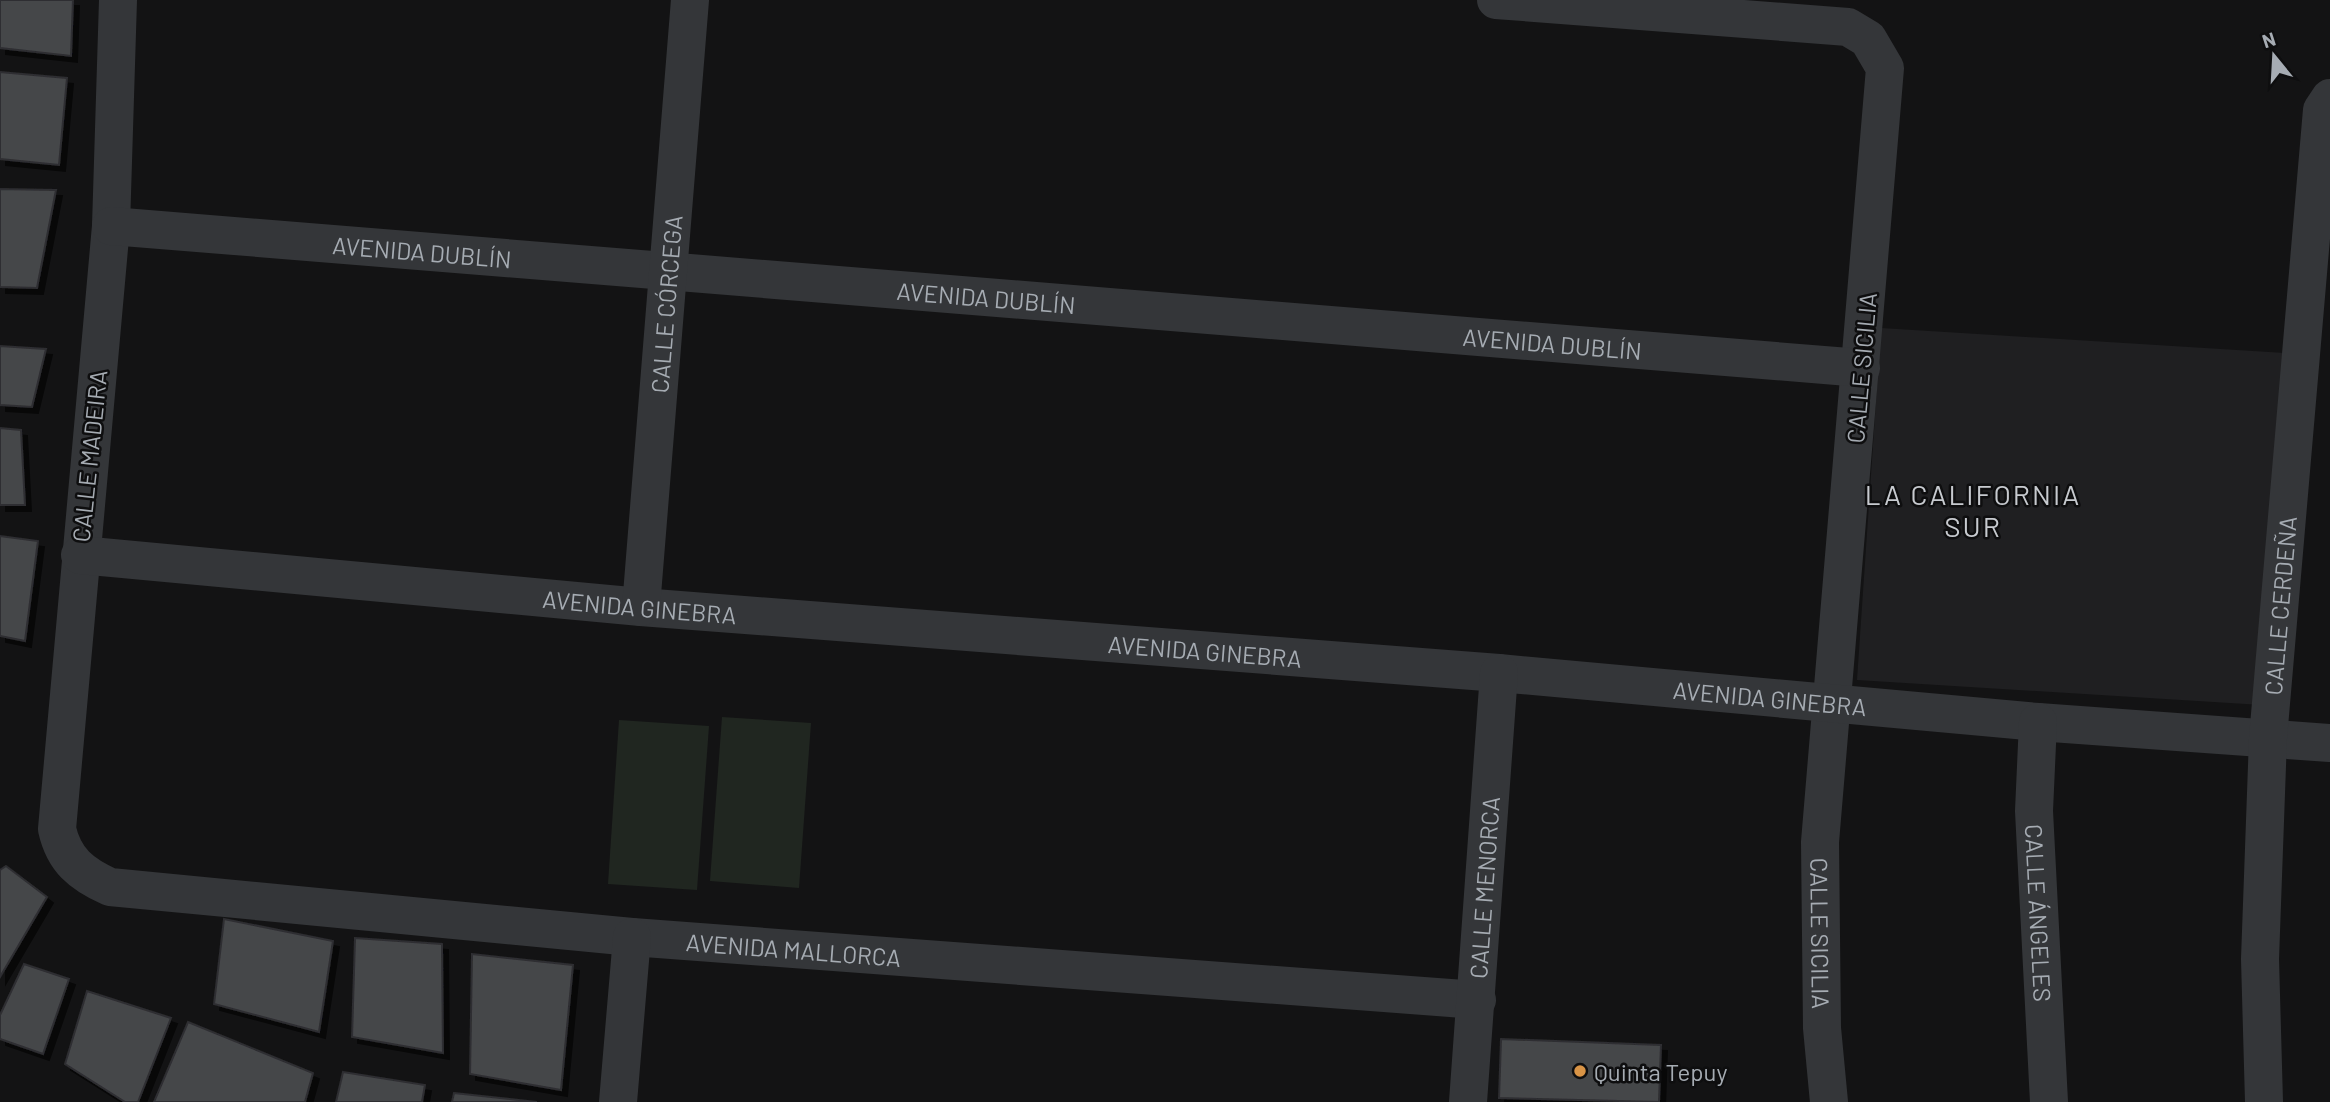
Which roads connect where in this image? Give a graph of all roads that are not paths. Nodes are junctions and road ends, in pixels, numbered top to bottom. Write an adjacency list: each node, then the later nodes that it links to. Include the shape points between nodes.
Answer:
1 (118, 0): 5 (street, CALLE MADEIRA)
2 (690, 0): 6 (street, CALLE CÓRCEGA)
3 (1496, 0): 7 (street, CALLE SICILIA, via 1848,27 1868,39 1885,68)
4 (2326, 104): 8 (street, CALLE CERDEÑA)
5 (111, 226): 6 (street, AVENIDA DUBLÍN); 9 (street, CALLE MADEIRA)
6 (666, 271): 7 (street, AVENIDA DUBLÍN); 10 (street, CALLE CÓRCEGA)
7 (1861, 368): 12 (street, CALLE SICILIA)
8 (2314, 405): 14 (street, CALLE CERDEÑA)
9 (80, 555): 10 (street, AVENIDA GINEBRA); 16 (street, CALLE MADEIRA, via 57,829 61,847 73,864 85,876)
10 (641, 607): 11 (street, AVENIDA GINEBRA)
11 (1499, 673): 12 (street, AVENIDA GINEBRA); 18 (street, CALLE MENORCA)
12 (1832, 703): 13 (street, AVENIDA GINEBRA); 21 (street, CALLE SICILIA, via 1820,842 1822,1028)
13 (2038, 722): 14 (street, AVENIDA GINEBRA); 22 (street, CALLE ÁNGELES, via 2034,811)
14 (2268, 738): 15 (street, AVENIDA GINEBRA); 23 (street, CALLE CERDEÑA, via 2260,959)
15 (2330, 743)
16 (110, 887): 17 (street, AVENIDA MALLORCA)
17 (632, 937): 18 (street, AVENIDA MALLORCA); 19 (street)
18 (1477, 1000): 20 (street, CALLE MENORCA)
19 (618, 1102)
20 (1468, 1102)
21 (1829, 1102)
22 (2049, 1102)
23 (2264, 1102)

